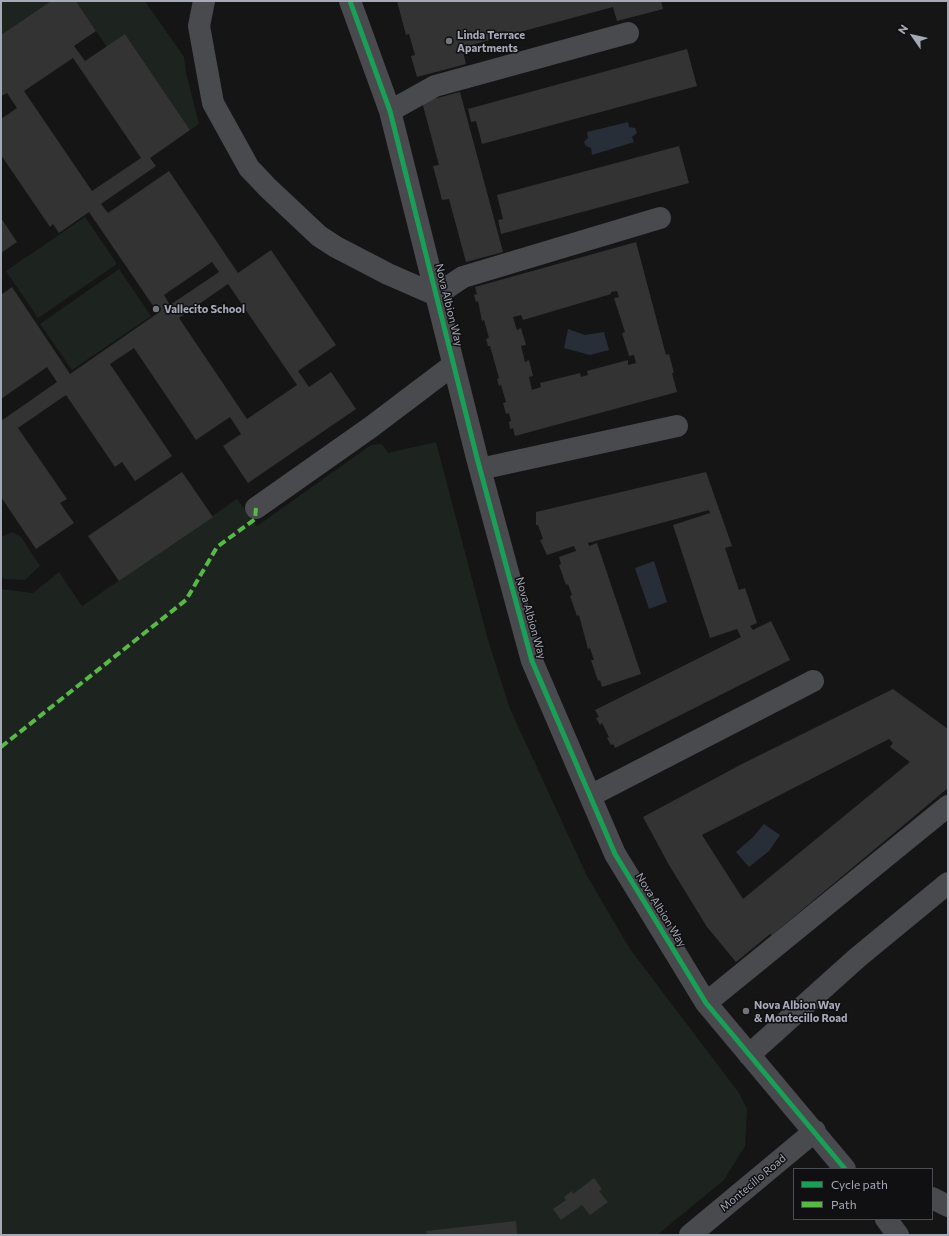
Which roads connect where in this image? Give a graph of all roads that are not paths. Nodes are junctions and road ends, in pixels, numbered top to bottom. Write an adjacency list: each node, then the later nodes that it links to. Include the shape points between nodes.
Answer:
1 (204, 1): 6 (street, via 199,26 212,103 249,168 319,236 388,274)
2 (350, 1): 4 (street, Nova Albion Way)
3 (628, 33): 4 (street, via 435,86)
4 (390, 111): 6 (street, Nova Albion Way)
5 (660, 218): 6 (street, via 463,277)
6 (436, 295): 7 (street, Nova Albion Way)
7 (453, 365): 9 (street, Nova Albion Way); 10 (street, via 372,427)
8 (677, 426): 9 (street)
9 (480, 470): 12 (street, Nova Albion Way, via 532,661)
10 (256, 508)
11 (813, 681): 12 (street)
12 (590, 796): 15 (street, Nova Albion Way, via 615,854)
13 (948, 806): 15 (street)
14 (948, 883): 16 (street, via 857,958)
15 (706, 1003): 16 (street, Nova Albion Way)
16 (749, 1055): 17 (street, Nova Albion Way)
17 (815, 1131): 18 (street, Nova Albion Way); 22 (street, Montecillo Road)
18 (845, 1168)
19 (933, 1198): 20 (street)
20 (948, 1206)
21 (887, 1220): 23 (street)
22 (690, 1235)
23 (898, 1235)

